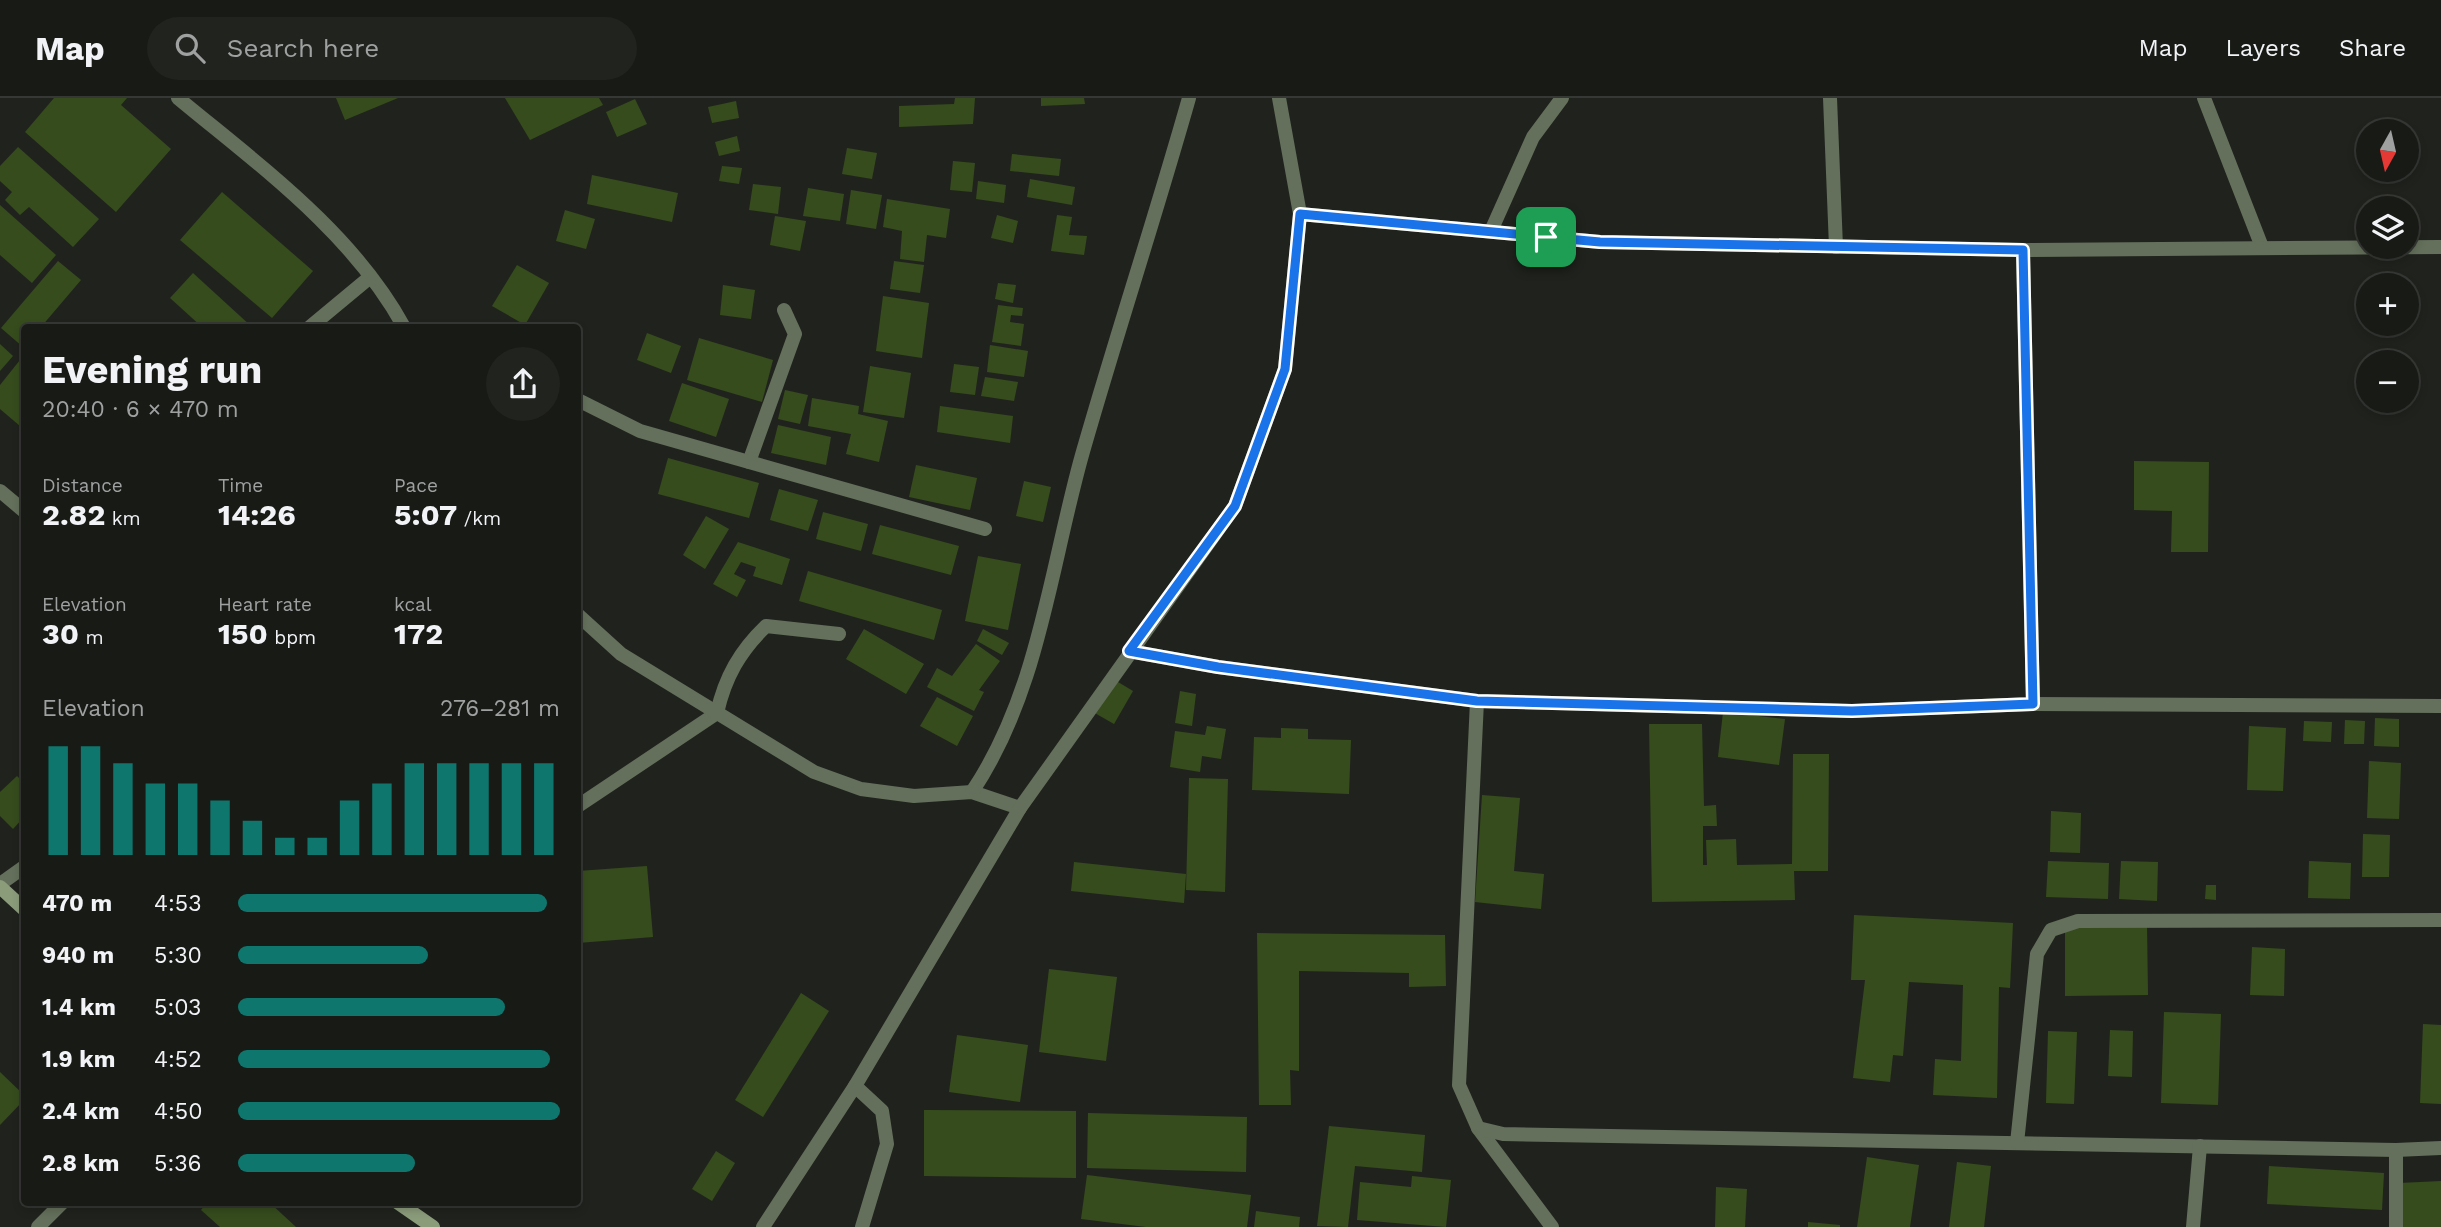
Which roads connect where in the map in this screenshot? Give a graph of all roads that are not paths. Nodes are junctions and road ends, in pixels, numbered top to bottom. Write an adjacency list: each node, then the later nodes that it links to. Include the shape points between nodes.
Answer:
1 (178, 98): 13 (street, via 341,240)
2 (1189, 98): 29 (street, via 1082,457 1041,631 997,755)
3 (1279, 98): 7 (street)
4 (1562, 98): 8 (street, via 1534,137)
5 (1830, 98): 9 (street)
6 (2204, 98): 10 (street)
7 (1300, 214): 8 (street); 24 (street, via 1285,369 1235,506)
8 (1491, 231): 9 (street, via 1600,242)
9 (1836, 247): 12 (street)
10 (2262, 247): 11 (street); 12 (street)
11 (2441, 247)
12 (2023, 250): 26 (street)
13 (369, 278): 15 (street); 16 (street)
14 (784, 310): 18 (street, via 795,334)
15 (314, 324)
16 (403, 324)
17 (581, 402): 18 (street, via 640,431)
18 (749, 462): 21 (street)
19 (0, 491): 20 (street)
20 (21, 508)
21 (985, 529)
22 (581, 618): 28 (street, via 621,654)
23 (839, 634): 28 (street, via 766,626 747,645 724,683)
24 (1129, 651): 25 (street); 31 (street)
25 (1477, 701): 26 (street, via 1852,711); 37 (street, via 1459,1085)
26 (2033, 704): 27 (street)
27 (2441, 706)
28 (717, 713): 29 (street, via 814,772 861,789 914,796); 30 (street)
29 (972, 792): 31 (street)
30 (581, 804)
31 (1020, 808): 36 (street)
32 (21, 869): 33 (street)
33 (0, 885): 34 (street)
34 (21, 906)
35 (2441, 920): 38 (street, via 2078,921 2051,930 2037,954)
36 (855, 1086): 46 (street); 47 (street, via 882,1111 887,1144)
37 (1478, 1128): 38 (street, via 1503,1134); 48 (street)
38 (2017, 1143): 39 (street)
39 (2200, 1146): 41 (street); 49 (street)
40 (2441, 1148): 41 (street)
41 (2396, 1150): 50 (street)
42 (58, 1206): 44 (street)
43 (403, 1206): 45 (street)
44 (38, 1227)
45 (433, 1227)
46 (763, 1227)
47 (862, 1227)
48 (1552, 1227)
49 (2193, 1227)
50 (2396, 1227)

